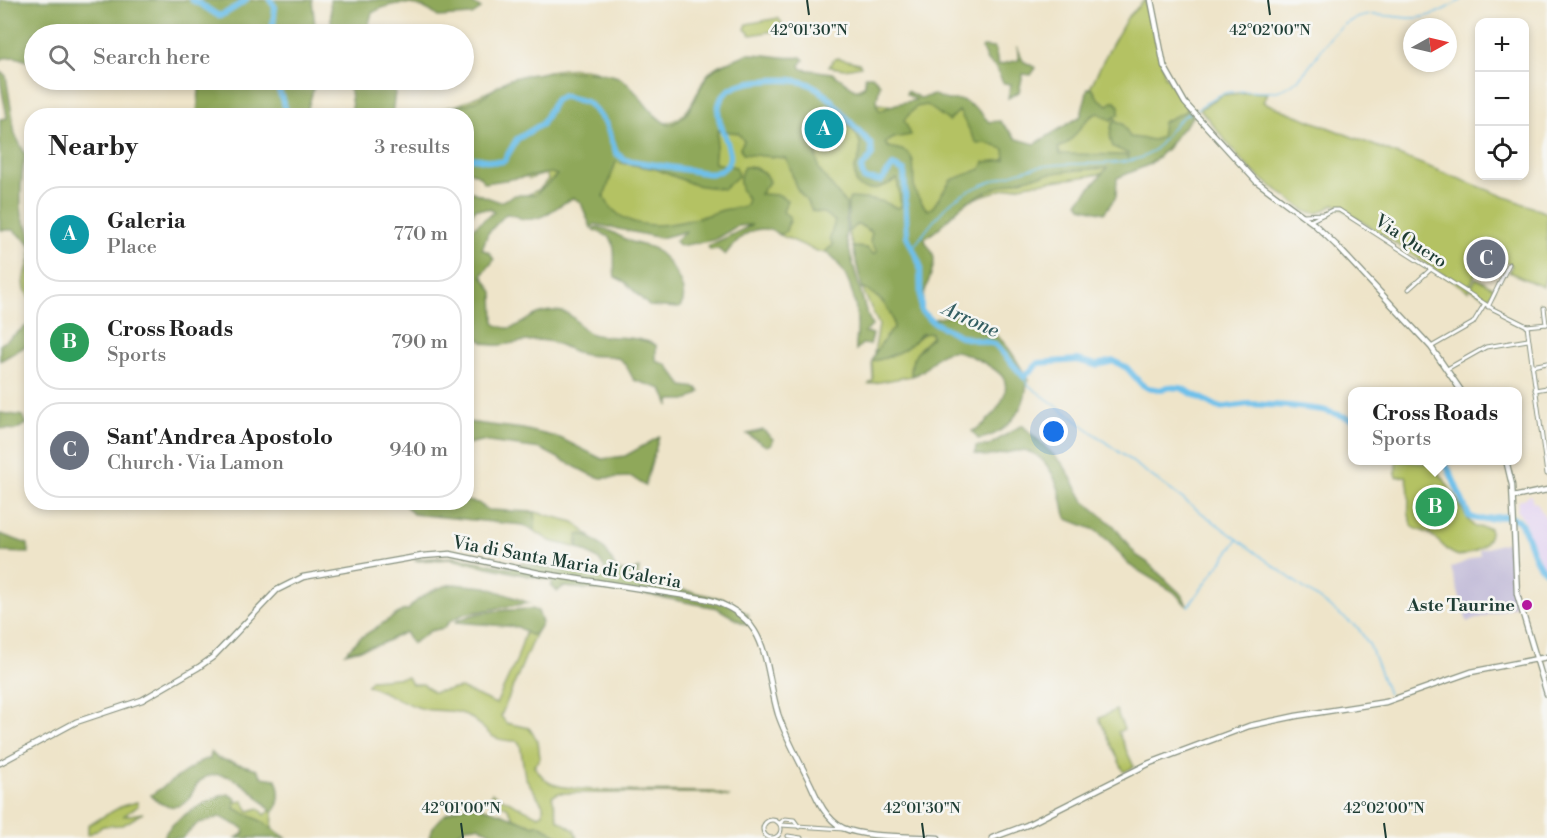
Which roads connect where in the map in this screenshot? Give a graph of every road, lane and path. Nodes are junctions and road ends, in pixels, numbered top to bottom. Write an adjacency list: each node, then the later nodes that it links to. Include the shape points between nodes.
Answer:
1 (1151, 0): 2 (street, via 1163,60 1180,96 1253,178)
2 (1301, 214): 3 (street, Via Quero); 4 (street)
3 (1325, 214): 4 (street); 5 (street); 7 (street, Via Quero, via 1339,210)
4 (1310, 221): 5 (street)
5 (1318, 228): 14 (street)
6 (1509, 264): 9 (street)
7 (1431, 270): 8 (street); 9 (street, Via Quero)
8 (1409, 289)
9 (1486, 306): 12 (street, Via Quero); 14 (street, via 1473,323)
10 (1544, 308): 11 (street)
11 (1546, 324): 12 (street)
12 (1527, 326): 13 (street)
13 (1528, 340): 16 (street); 17 (street, via 1486,347)
14 (1431, 347): 17 (street)
15 (1547, 363): 16 (street)
16 (1532, 366): 20 (street)
17 (1447, 369): 18 (street)
18 (1459, 387)
19 (1547, 388): 20 (street)
20 (1535, 390): 22 (street)
21 (1507, 465): 23 (street)
22 (1547, 474)
23 (1512, 486): 25 (street); 26 (street)
24 (1547, 490): 25 (street)
25 (1521, 495): 26 (street); 27 (street)
26 (1513, 497): 27 (street)
27 (1513, 508): 29 (street, via 1517,594)
28 (1547, 657): 29 (street)
29 (1537, 659): 30 (street); 37 (street, via 1471,672 1386,702 1243,728 1139,768 1027,825)
30 (1547, 694)
31 (0, 763): 33 (street, Via di Santa Maria di Galeria, via 76,722 142,700 199,667 277,590 303,577 450,554 539,573 706,599 738,613 755,631 765,650 779,716 816,797 826,814)
32 (781, 824): 33 (street); 34 (street); 34 (street, via 764,824 765,835)
33 (845, 829): 36 (street)
34 (779, 835): 35 (street)
35 (801, 838)
36 (938, 838)
37 (992, 838)

